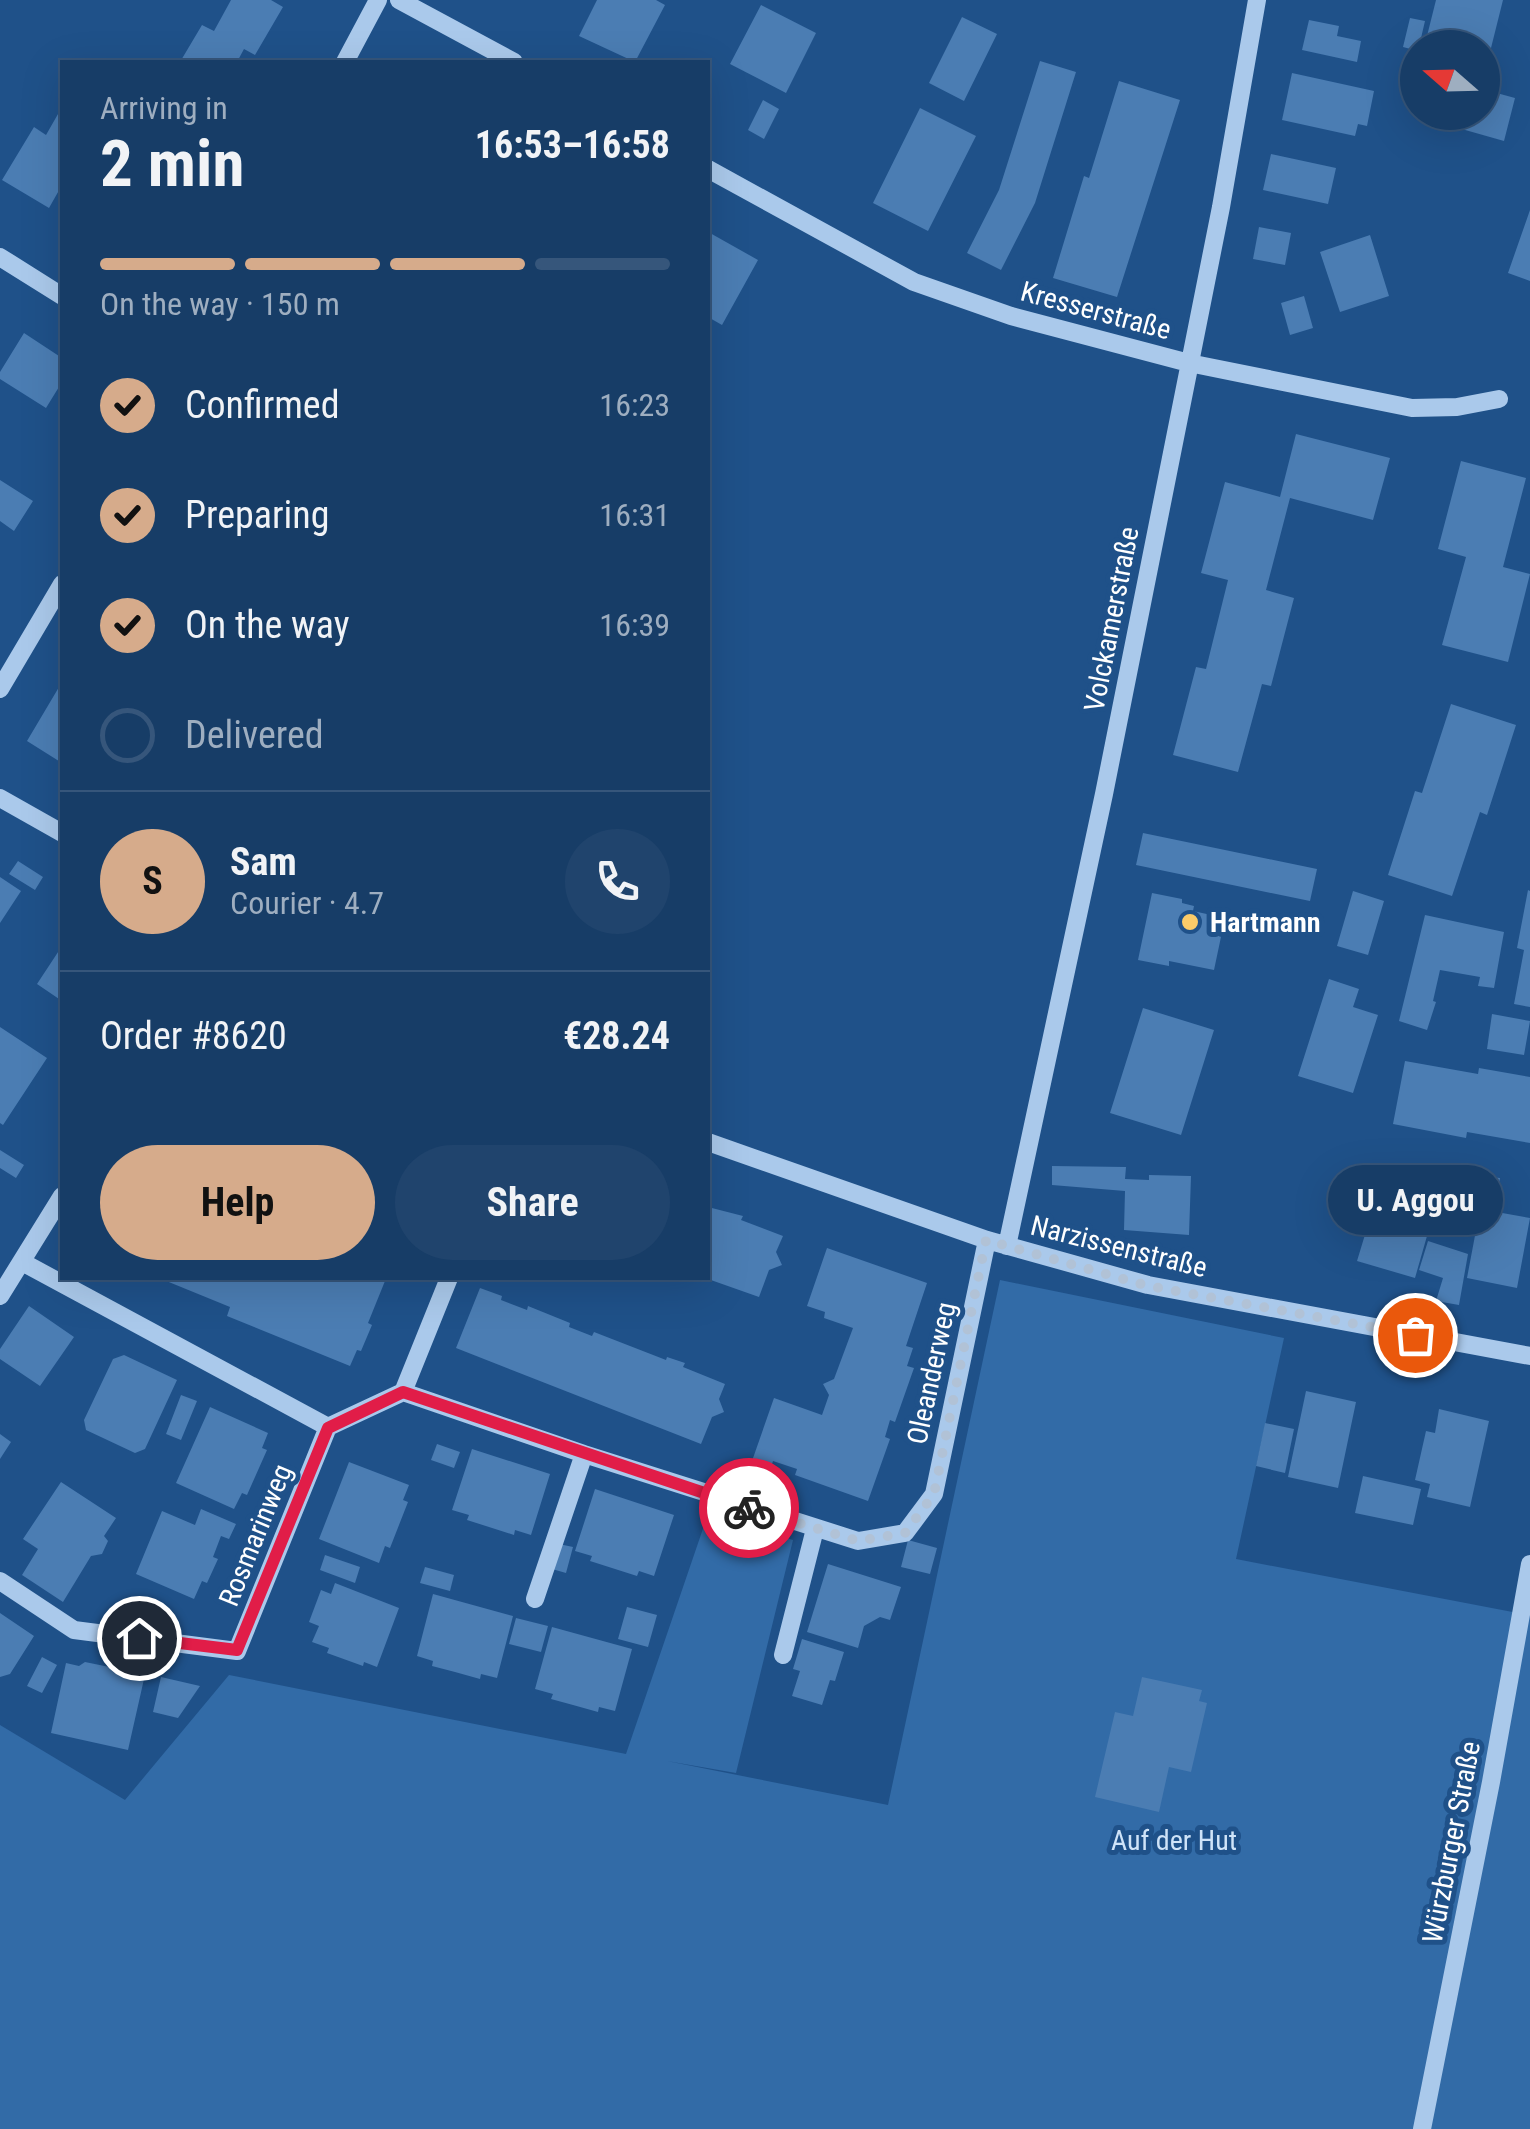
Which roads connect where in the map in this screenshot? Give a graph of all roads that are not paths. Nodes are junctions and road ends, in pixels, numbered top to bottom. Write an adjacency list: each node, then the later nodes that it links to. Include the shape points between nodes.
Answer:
1 (378, 0): 4 (street)
2 (398, 0): 5 (street)
3 (1257, 0): 9 (street, Volckamerstraße)
4 (346, 60)
5 (510, 60)
6 (710, 170): 9 (street, Kresserstraße, via 914,282 1011,316)
7 (0, 257): 8 (street)
8 (60, 295)
9 (1189, 363): 10 (street, Kresserstraße, via 1412,408); 18 (street, Volckamerstraße)
10 (1499, 398)
11 (60, 587): 12 (street)
12 (0, 690)
13 (0, 798): 14 (street)
14 (60, 832)
15 (710, 1143): 17 (street, Narzissenstraße)
16 (60, 1199): 19 (street)
17 (986, 1240): 18 (street, Narzissenstraße); 26 (street, Oleanderweg, via 934,1494 905,1533 858,1541)
18 (1007, 1246): 22 (street, Narzissenstraße, via 1148,1286)
19 (22, 1262): 21 (street); 24 (street)
20 (449, 1280): 23 (street)
21 (0, 1296)
22 (1530, 1356)
23 (403, 1392): 24 (street); 25 (street, Oleanderweg)
24 (328, 1428): 28 (street, Rosmarinweg, via 237,1650 74,1630)
25 (584, 1454): 26 (street, Oleanderweg); 29 (street)
26 (815, 1530): 30 (street)
27 (1530, 1564): 31 (street, Würzburger Straße)
28 (0, 1581)
29 (536, 1599)
30 (783, 1655)
31 (1422, 2129)

